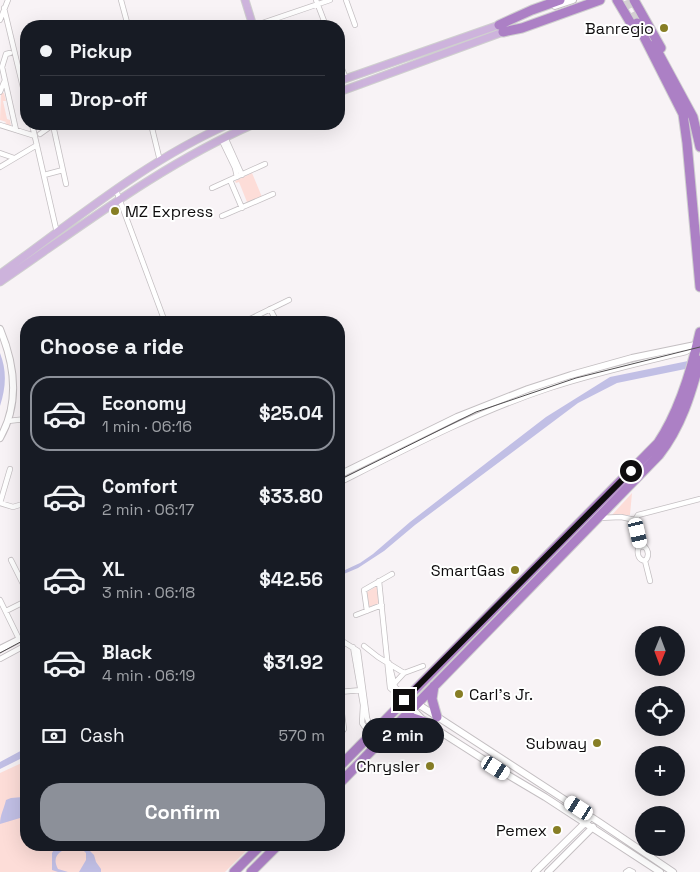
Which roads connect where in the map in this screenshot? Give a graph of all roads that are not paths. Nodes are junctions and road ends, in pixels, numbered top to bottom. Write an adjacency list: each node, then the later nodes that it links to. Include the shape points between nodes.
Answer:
1 (8, 0): 14 (street)
2 (121, 0): 17 (street)
3 (245, 0): 18 (main road)
4 (330, 0): 13 (street)
5 (346, 0): 22 (street)
6 (560, 0): 23 (highway, via 532,10)
7 (573, 0): 15 (street)
8 (591, 0): 15 (street)
9 (600, 0): 23 (highway, via 522,28)
10 (617, 0): 21 (highway)
11 (621, 0): 21 (highway)
12 (635, 1): 21 (highway)
13 (317, 2): 19 (street); 20 (street)
14 (4, 8): 16 (street); 25 (street)
15 (551, 11): 23 (street)
16 (0, 20)
17 (126, 20)
18 (252, 20)
19 (270, 20)
20 (324, 20)
21 (637, 21): 42 (highway, via 684,90 691,105); 62 (highway, via 684,126)
22 (355, 25)
23 (501, 28): 26 (main road); 28 (main road)
24 (10, 52): 27 (street, via 2,65)
25 (20, 75)
26 (345, 79)
27 (4, 81): 29 (street); 31 (street)
28 (345, 90)
29 (0, 92)
30 (0, 125): 31 (street)
31 (16, 130): 39 (street)
32 (34, 130): 39 (street)
33 (46, 130): 38 (street)
34 (55, 130): 48 (street)
35 (152, 130): 45 (street)
36 (217, 130): 45 (main road)
37 (241, 130): 40 (main road)
38 (40, 134)
39 (35, 136): 41 (street)
40 (223, 138): 50 (street); 56 (main road)
41 (37, 145): 44 (street); 49 (street)
42 (700, 146)
43 (0, 153): 44 (street)
44 (14, 158): 47 (street)
45 (160, 161): 54 (main road)
46 (265, 164): 50 (street)
47 (0, 167)
48 (63, 170): 49 (street); 52 (street)
49 (44, 175): 59 (street)
50 (239, 176): 51 (street)
51 (230, 180): 53 (street); 57 (street)
52 (66, 184)
53 (212, 188)
54 (116, 190): 56 (street); 59 (main road)
55 (274, 194): 57 (street)
56 (120, 199): 61 (main road); 65 (street)
57 (242, 208): 58 (street)
58 (222, 216)
59 (57, 233): 60 (main road)
60 (0, 274)
61 (0, 282)
62 (700, 288)
63 (289, 300): 64 (street)
64 (270, 309): 66 (street); 67 (street)
65 (162, 316)
66 (256, 316)
67 (274, 316)
68 (0, 330): 73 (street, via 14,376)
69 (700, 332): 70 (highway)
70 (699, 345): 71 (highway); 76 (street, via 632,358 528,389 457,417); 77 (street, via 686,352 574,380 521,398)
71 (696, 366): 81 (highway, via 683,412 671,438 659,455); 109 (highway, via 658,443)
72 (20, 420): 73 (street)
73 (8, 421): 74 (street)
74 (0, 438)
75 (10, 469): 79 (street)
76 (345, 472)
77 (345, 480)
78 (700, 499): 82 (street, via 638,515)
79 (0, 503): 80 (street, via 9,507)
80 (20, 505)
81 (597, 518): 82 (street); 106 (highway)
82 (634, 520): 83 (street)
83 (641, 546): 85 (street, via 638,555); 85 (street, via 648,551)
84 (11, 560): 87 (street)
85 (645, 561): 89 (street)
86 (392, 574): 88 (street)
87 (20, 575)
88 (379, 581): 92 (street); 94 (street, via 364,591)
89 (650, 581)
90 (0, 600): 93 (street)
91 (20, 604): 93 (street)
92 (382, 605): 94 (street); 102 (street)
93 (6, 611): 96 (street)
94 (367, 611): 95 (street)
95 (356, 615)
96 (19, 639): 100 (street)
97 (345, 644): 107 (street, via 353,647)
98 (364, 646): 102 (street)
99 (20, 648): 101 (street)
100 (0, 649)
101 (0, 659)
102 (388, 662): 104 (street); 105 (street)
103 (423, 666): 104 (street)
104 (404, 673): 105 (street)
105 (392, 686): 109 (street)
106 (434, 686): 110 (highway); 111 (highway, via 432,699)
107 (362, 690): 108 (street); 114 (street, via 367,721); 114 (street, via 362,723)
108 (345, 691)
109 (406, 698): 110 (street); 114 (highway)
110 (415, 706): 111 (street); 112 (highway); 113 (street)
111 (437, 717): 117 (street)
112 (401, 721): 113 (highway, via 413,718); 116 (highway)
113 (425, 722): 119 (street)
114 (373, 732): 115 (highway)
115 (345, 760)
116 (345, 778)
117 (591, 816): 118 (street); 119 (street)
118 (599, 822): 120 (street); 130 (street)
119 (584, 824): 120 (street); 125 (street)
120 (592, 829): 126 (street); 129 (street)
121 (255, 851): 123 (highway)
122 (272, 851): 124 (highway)
123 (234, 872)
124 (251, 872)
125 (535, 872)
126 (548, 872)
127 (626, 872): 128 (street)
128 (633, 872)
129 (660, 872)
130 (673, 872)

